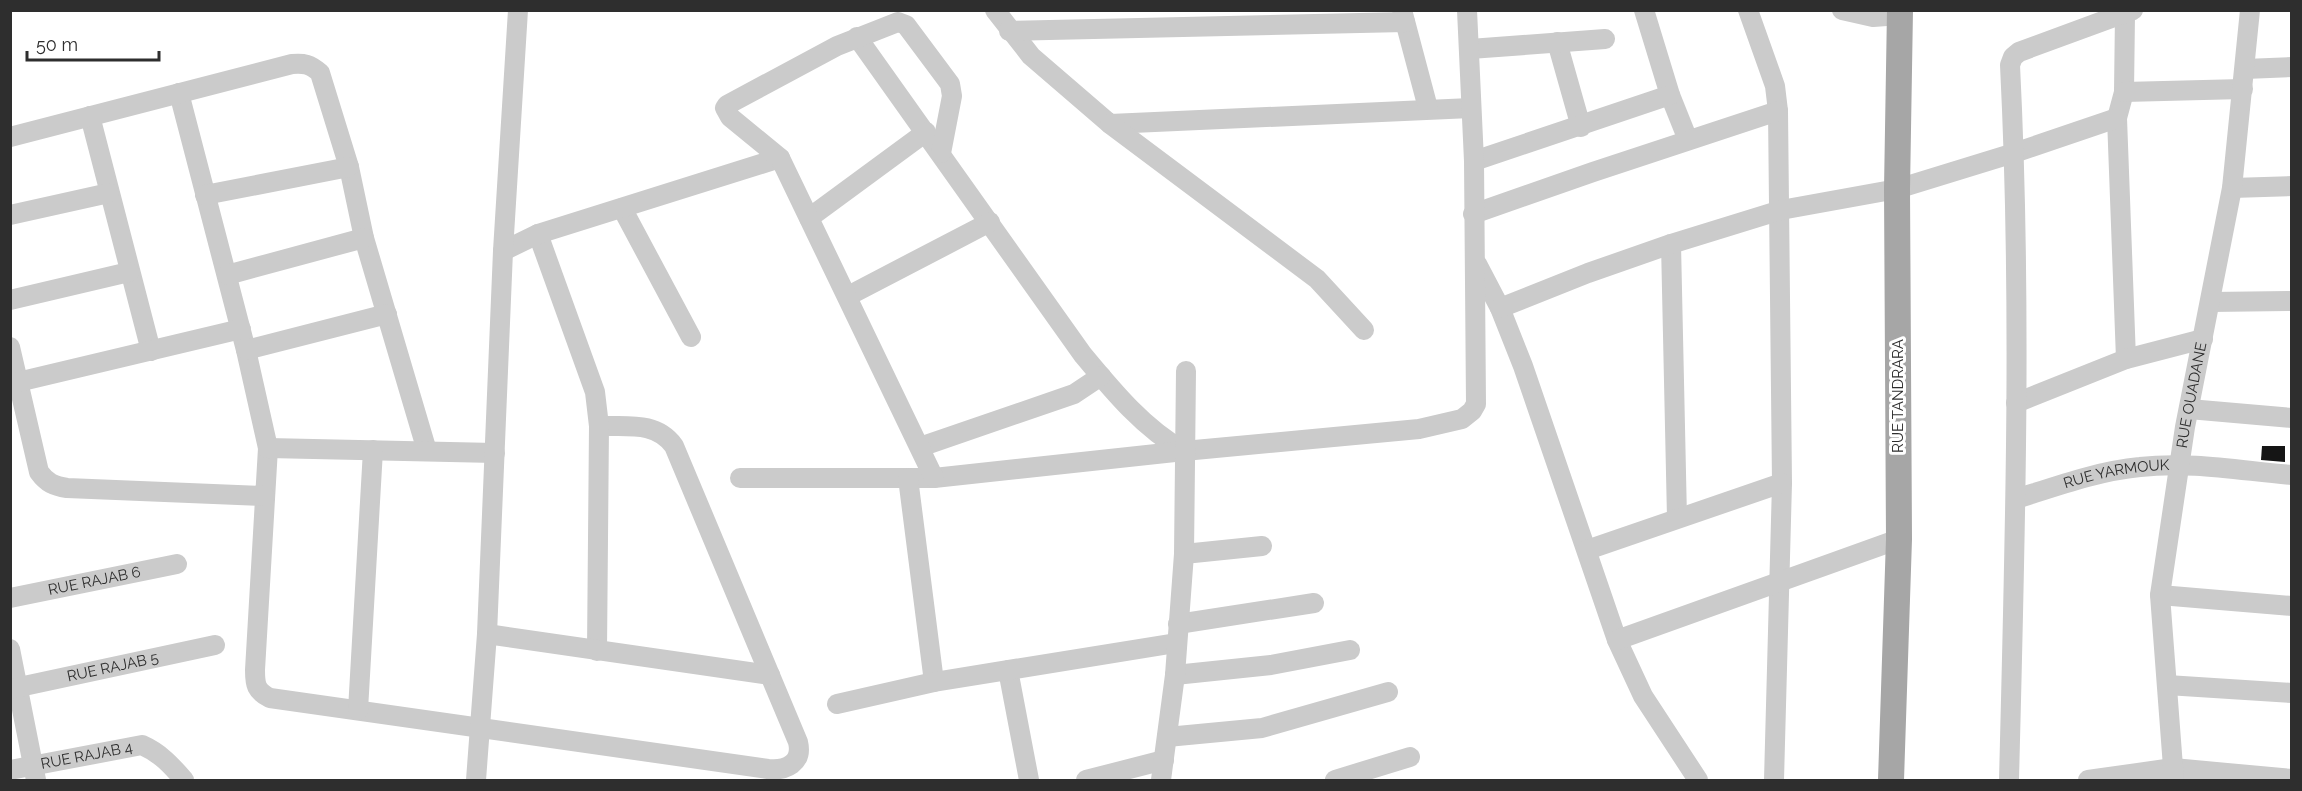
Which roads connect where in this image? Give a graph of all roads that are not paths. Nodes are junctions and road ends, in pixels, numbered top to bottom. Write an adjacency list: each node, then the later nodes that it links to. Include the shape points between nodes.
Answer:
1 (518, 10): 51 (street)
2 (994, 10): 11 (street)
3 (1467, 10): 15 (street)
4 (1644, 10): 21 (street)
5 (1748, 10): 24 (street, via 1775,86)
6 (1842, 10): 9 (street, via 1873,17)
7 (2250, 10): 17 (street, RUE OUADANE)
8 (2129, 12): 19 (street); 33 (street, via 2013,57 2010,65)
9 (1900, 13): 39 (main road, RUE TANDRARA)
10 (1403, 16): 11 (street); 22 (street)
11 (1009, 31): 27 (street, via 1031,56)
12 (857, 37): 29 (street); 32 (street, via 898,22 906,25 950,84 952,96); 34 (street, via 727,105 730,117)
13 (1605, 39): 14 (street)
14 (1557, 42): 15 (street); 28 (street)
15 (1470, 49): 23 (street)
16 (2292, 67): 17 (street)
17 (2245, 69): 18 (street, RUE OUADANE)
18 (2243, 89): 19 (street); 38 (street, RUE OUADANE)
19 (2124, 92): 26 (street)
20 (179, 93): 25 (street); 36 (street, via 306,63 320,72); 41 (street)
21 (1670, 95): 28 (street); 31 (street)
22 (1428, 108): 23 (street); 27 (street)
23 (1471, 108): 35 (street)
24 (1778, 111): 31 (street); 43 (street)
25 (90, 116): 30 (street); 40 (street)
26 (2117, 118): 33 (street); 68 (street)
27 (1110, 124): 62 (street, via 1317,279)
28 (1581, 127): 35 (street)
29 (926, 132): 32 (street); 46 (street)
30 (10, 137)
31 (1688, 140): 44 (street)
32 (941, 153): 47 (street)
33 (2014, 153): 39 (street); 72 (street)
34 (780, 158): 42 (street); 46 (street)
35 (1474, 161): 44 (street)
36 (349, 167): 41 (street); 49 (street)
37 (2292, 186): 38 (street)
38 (2232, 188): 58 (street, RUE OUADANE)
39 (1897, 189): 43 (street); 91 (main road, RUE TANDRARA)
40 (109, 193): 45 (street); 53 (street)
41 (204, 195): 54 (street)
42 (622, 208): 48 (street); 63 (street)
43 (1780, 210): 50 (street); 87 (street)
44 (1473, 214): 52 (street)
45 (10, 216)
46 (809, 218): 55 (street)
47 (990, 222): 55 (street); 70 (street)
48 (538, 234): 51 (street); 75 (street, via 595,392)
49 (364, 238): 54 (street); 60 (street)
50 (1671, 244): 59 (street); 90 (street)
51 (503, 251): 81 (street)
52 (1476, 261): 59 (street); 80 (street, via 1476,404 1462,419 1419,429)
53 (129, 272): 56 (street); 67 (street)
54 (227, 275): 61 (street)
55 (848, 296): 76 (street)
56 (10, 300)
57 (2292, 301): 58 (street)
58 (2211, 302): 64 (street, RUE OUADANE)
59 (1500, 308): 93 (street)
60 (387, 314): 66 (street); 79 (street)
61 (241, 329): 66 (street); 67 (street)
62 (1364, 330)
63 (691, 337)
64 (2203, 339): 68 (street); 73 (street, RUE OUADANE)
65 (10, 347): 71 (street)
66 (246, 350): 77 (street)
67 (152, 351): 71 (street)
68 (2126, 359): 72 (street)
69 (1186, 371): 80 (street)
70 (1101, 376): 76 (street, via 1074,394); 80 (street, via 1156,434)
71 (18, 382): 88 (street, via 39,472 53,486)
72 (2016, 403): 89 (street)
73 (2189, 409): 74 (street); 82 (street, RUE OUADANE)
74 (2292, 418)
75 (599, 426): 107 (street); 109 (street, via 659,430 674,446)
76 (920, 447): 86 (street)
77 (268, 448): 78 (street); 88 (street)
78 (373, 450): 79 (street); 117 (street)
79 (427, 451): 81 (street)
80 (1184, 452): 86 (street); 94 (street)
81 (495, 453): 102 (street)
82 (2179, 465): 83 (street, RUE YARMOUK); 89 (street, RUE YARMOUK, via 2110,471); 97 (street, RUE OUADANE)
83 (2292, 476)
84 (740, 478): 85 (street)
85 (908, 478): 86 (street); 111 (street)
86 (934, 478)
87 (1782, 483): 90 (street); 96 (street)
88 (265, 496): 117 (street, via 255,685 270,698)
89 (2016, 499): 135 (street)
90 (1677, 518): 93 (street)
91 (1899, 539): 96 (street); 134 (main road, RUE TANDRARA)
92 (1262, 546): 94 (street)
93 (1587, 550): 103 (street)
94 (1184, 554): 101 (street)
95 (177, 564): 98 (street, RUE RAJAB 6)
96 (1780, 582): 103 (street); 133 (street)
97 (2160, 595): 100 (street); 112 (street, RUE OUADANE)
98 (10, 598)
99 (1314, 603): 101 (street)
100 (2292, 606)
101 (1177, 633): 108 (street); 110 (street)
102 (487, 634): 107 (street); 118 (street)
103 (1617, 640): 132 (street, via 1643,696)
104 (215, 645): 113 (street, RUE RAJAB 5)
105 (10, 649): 113 (street)
106 (1350, 650): 110 (street, via 1271,665)
107 (597, 651): 109 (street)
108 (1008, 670): 111 (street); 128 (street)
109 (770, 675): 118 (street, via 800,750 795,762 781,770)
110 (1175, 675): 119 (street)
111 (934, 682): 116 (street)
112 (2167, 685): 115 (street); 124 (street, RUE OUADANE)
113 (14, 688): 123 (street)
114 (1388, 692): 119 (street, via 1262,728)
115 (2292, 693)
116 (837, 704)
117 (358, 710): 118 (street)
118 (480, 728): 127 (street)
119 (1167, 737): 121 (street)
120 (1410, 757): 131 (street)
121 (1164, 760): 129 (street); 130 (street)
122 (10, 770): 123 (street, RUE RAJAB 4)
123 (34, 772): 126 (street, RUE RAJAB 4, via 142,745 166,760)
124 (2173, 774): 125 (street); 136 (street)
125 (2292, 779)
126 (184, 780)
127 (476, 780)
128 (1029, 780)
129 (1086, 780)
130 (1161, 780)
131 (1335, 780)
132 (1698, 780)
133 (1774, 780)
134 (1891, 780)
135 (2009, 780)
136 (2088, 780)

